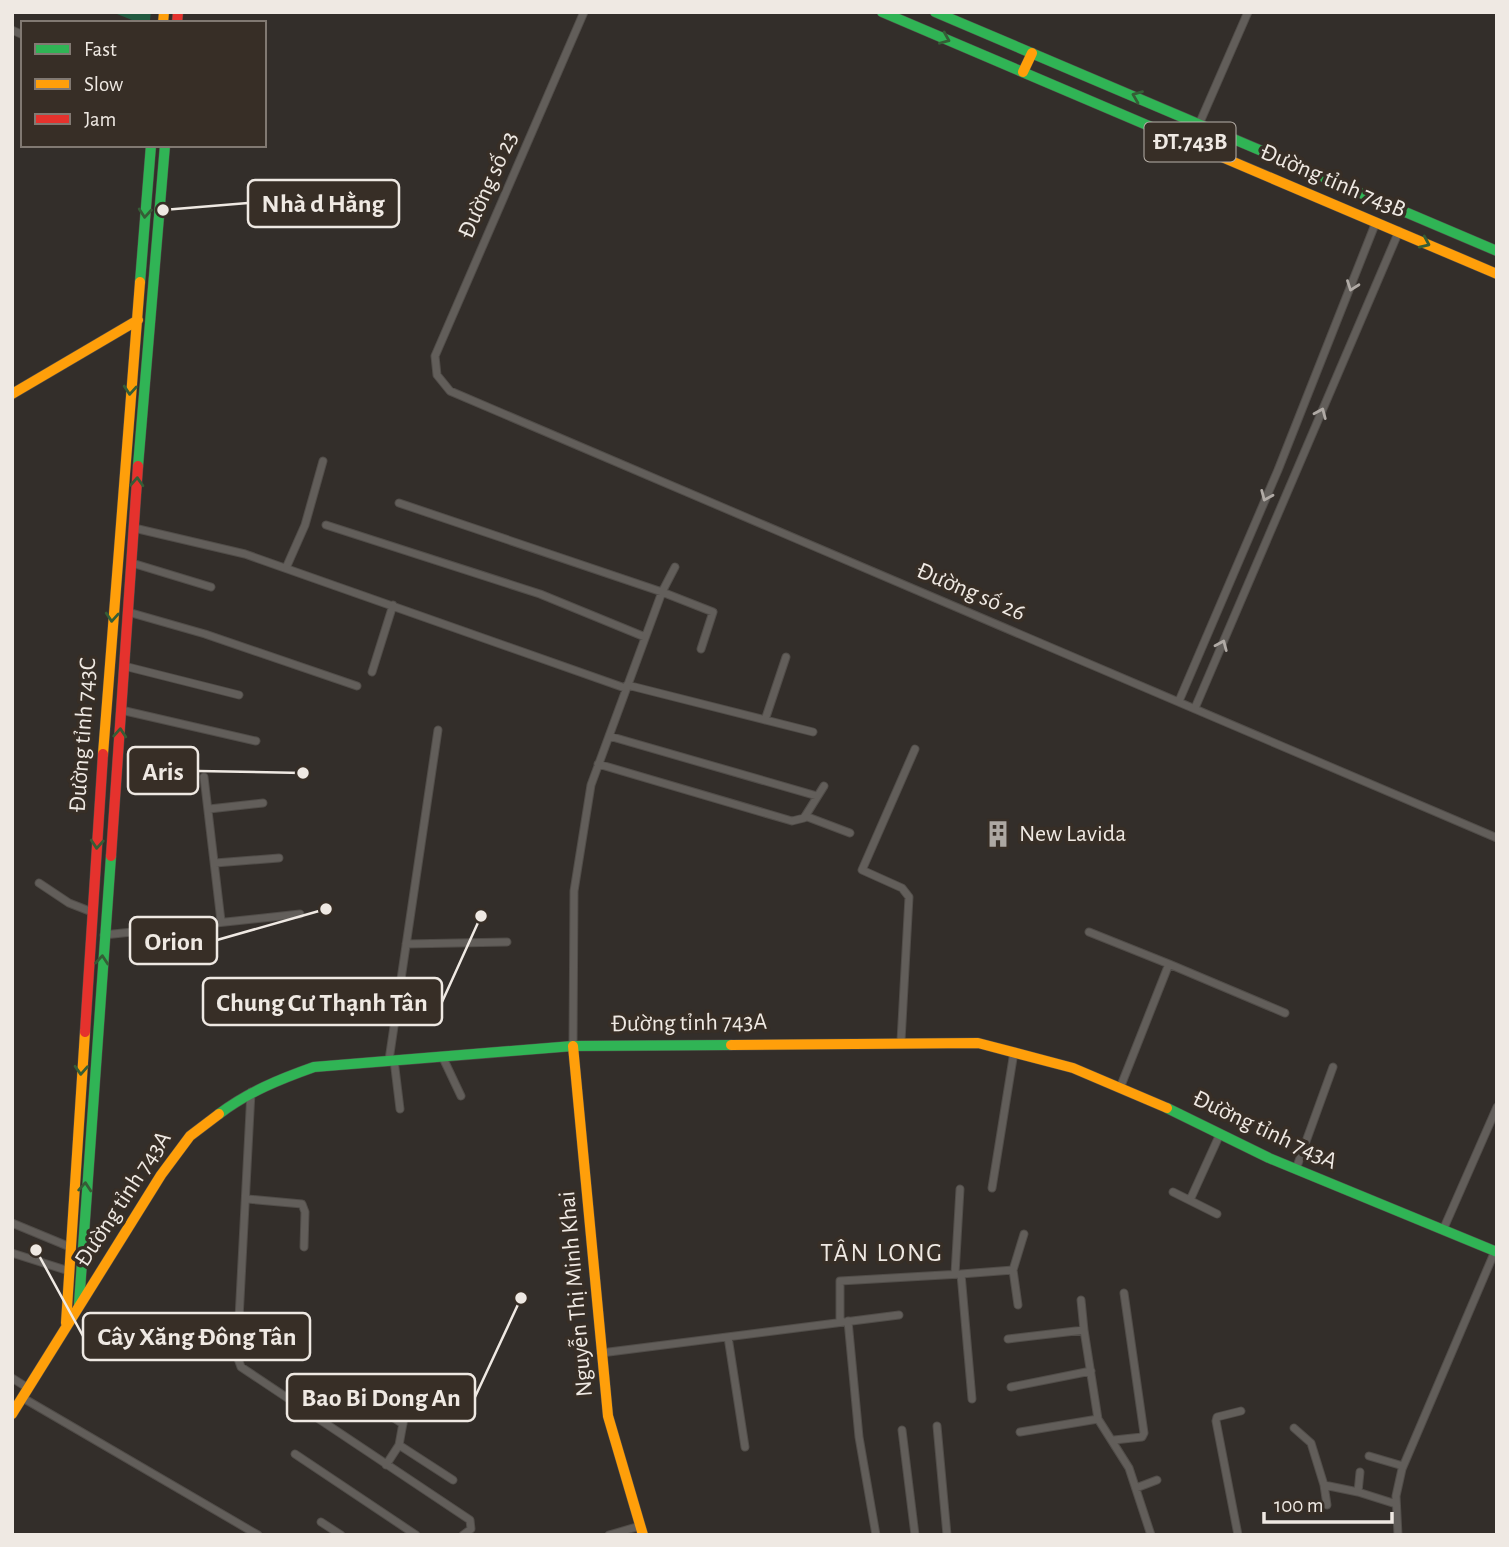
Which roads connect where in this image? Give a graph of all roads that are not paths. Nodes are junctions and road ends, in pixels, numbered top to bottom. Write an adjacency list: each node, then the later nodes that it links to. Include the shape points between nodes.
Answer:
1 (584, 12): 16 (street, Đường số 23, via 435,356)
2 (882, 12): 6 (main road, Đường tỉnh 743B / ĐT.743B, one-way to 6)
3 (935, 12): 5 (main road, Đường tỉnh 743B / ĐT.743B)
4 (1248, 12): 7 (street)
5 (1032, 53): 6 (main road); 7 (main road, Đường tỉnh 743B / ĐT.743B, one-way to 5)
6 (1023, 72): 10 (main road, Đường tỉnh 743B / ĐT.743B)
7 (1200, 122): 12 (main road, Đường tỉnh 743B / ĐT.743B)
8 (151, 147): 15 (main road, Đường tỉnh 743C, one-way to 15)
9 (165, 147): 14 (main road, Đường tỉnh 743C)
10 (1376, 222): 11 (main road, Đường tỉnh 743B / ĐT.743B); 19 (street, one-way to 19)
11 (1399, 231): 13 (main road, Đường tỉnh 743B / ĐT.743B, one-way to 13); 20 (street, one-way to 11)
12 (1497, 251)
13 (1497, 274)
14 (149, 313): 15 (main road); 23 (main road, Đường tỉnh 743C, one-way to 14)
15 (135, 322): 17 (main road); 60 (main road, Đường tỉnh 743C, one-way to 60)
16 (437, 374): 39 (street, Đường số 26, via 450,391)
17 (12, 394)
18 (323, 461): 26 (street, via 305,525)
19 (1278, 470): 20 (street); 39 (street, one-way to 39)
20 (1294, 475): 40 (street, one-way to 20)
21 (399, 503): 28 (street)
22 (326, 525): 31 (street, via 540,594)
23 (134, 528): 24 (main road, Đường tỉnh 743C); 26 (street)
24 (132, 563): 27 (street); 30 (main road, Đường tỉnh 743C)
25 (675, 566): 28 (street)
26 (286, 568): 29 (street)
27 (211, 586)
28 (662, 592): 31 (street); 32 (street, via 713,612)
29 (393, 605): 35 (street); 37 (street)
30 (128, 612): 34 (main road, Đường tỉnh 743C); 36 (street)
31 (645, 637): 37 (street)
32 (701, 649)
33 (786, 657): 42 (street)
34 (124, 667): 38 (street); 41 (main road, Đường tỉnh 743C)
35 (372, 672)
36 (357, 686)
37 (626, 686): 42 (street); 45 (street)
38 (239, 695)
39 (1180, 701): 40 (street, Đường số 26)
40 (1195, 708): 56 (street, Đường số 26)
41 (121, 710): 46 (street); 64 (main road, Đường tỉnh 743C, one-way to 41)
42 (765, 720): 44 (street)
43 (438, 730): 66 (street)
44 (813, 732)
45 (609, 736): 48 (street); 51 (street)
46 (256, 741)
47 (915, 749): 69 (street, via 862,870 902,888 909,897)
48 (598, 764): 54 (street, via 792,821); 70 (street, via 588,798 574,891)
49 (204, 777): 53 (street)
50 (824, 786): 51 (street)
51 (817, 796): 54 (street)
52 (263, 803): 53 (street)
53 (209, 809): 58 (street)
54 (805, 816): 55 (street)
55 (850, 833)
56 (1497, 838)
57 (279, 858): 58 (street)
58 (215, 863): 62 (street)
59 (39, 883): 60 (street)
60 (92, 912): 91 (main road, Đường tỉnh 743C, one-way to 91)
61 (300, 914): 62 (street)
62 (220, 921): 64 (street)
63 (1089, 932): 67 (street)
64 (104, 935): 96 (main road, Đường tỉnh 743C, one-way to 64)
65 (507, 942): 66 (street)
66 (406, 944): 73 (street)
67 (1169, 964): 68 (street); 75 (street)
68 (1285, 1013)
69 (901, 1041): 70 (main road, Đường tỉnh 743A); 71 (main road, Đường tỉnh 743A, via 978,1043)
70 (573, 1046): 72 (main road, Đường tỉnh 743A); 110 (main road, Nguyễn Thị Minh Khai)
71 (1014, 1052): 75 (main road, Đường tỉnh 743A, via 1073,1068); 82 (street)
72 (443, 1058): 73 (main road, Đường tỉnh 743A); 77 (street)
73 (392, 1060): 76 (main road, Đường tỉnh 743A, via 314,1067); 79 (street)
74 (1333, 1067): 81 (street)
75 (1121, 1088): 80 (main road, Đường tỉnh 743A)
76 (251, 1092): 85 (street); 97 (main road, Đường tỉnh 743A, via 204,1123 185,1142)
77 (461, 1096)
78 (1497, 1108): 89 (street)
79 (400, 1109)
80 (1220, 1134): 81 (main road, Đường tỉnh 743A); 86 (street)
81 (1296, 1169): 89 (main road, Đường tỉnh 743A)
82 (992, 1188)
83 (960, 1189): 98 (street)
84 (1173, 1192): 86 (street)
85 (247, 1199): 92 (street, via 302,1203); 111 (street)
86 (1190, 1200): 87 (street)
87 (1217, 1214)
88 (12, 1223): 91 (street)
89 (1443, 1230): 93 (main road, Đường tỉnh 743A)
90 (1024, 1234): 95 (street)
91 (71, 1247): 96 (main road, Đường tỉnh 743C)
92 (304, 1247)
93 (1496, 1252): 133 (street)
94 (12, 1253): 96 (street)
95 (1013, 1270): 98 (street); 102 (street)
96 (73, 1274): 97 (main road); 101 (main road, Đường tỉnh 743C); 105 (main road, Đường tỉnh 743C)
97 (99, 1274): 101 (main road, Đường tỉnh 743A)
98 (958, 1274): 104 (street, via 840,1281); 117 (street)
99 (1124, 1293): 127 (street, via 1144,1433)
100 (1081, 1300): 106 (street)
101 (79, 1304): 105 (main road, Đường tỉnh 743A)
102 (1018, 1305)
103 (899, 1315): 104 (street)
104 (844, 1322): 108 (street); 149 (street)
105 (65, 1327): 116 (main road, Đường tỉnh 743A)
106 (1084, 1330): 109 (street); 112 (street)
107 (199, 1335): 111 (street)
108 (728, 1337): 110 (street); 129 (street)
109 (1009, 1339)
110 (601, 1353): 143 (main road, Nguyễn Thị Minh Khai, via 608,1416)
111 (236, 1356): 132 (street, via 251,1376)
112 (1091, 1371): 115 (street); 121 (street)
113 (12, 1378): 116 (street)
114 (411, 1379): 122 (street)
115 (1011, 1387)
116 (25, 1393): 120 (main road, Đường tỉnh 743A); 144 (street)
117 (972, 1399)
118 (382, 1410): 122 (street)
119 (1241, 1411): 153 (street, via 1216,1421)
120 (12, 1414)
121 (1098, 1419): 126 (street); 127 (street)
122 (402, 1424): 128 (street)
123 (937, 1426): 151 (street)
124 (1294, 1428): 137 (street, via 1311,1443)
125 (902, 1430): 150 (street)
126 (1020, 1432)
127 (1114, 1440): 138 (street)
128 (399, 1445): 132 (street); 135 (street)
129 (745, 1447)
130 (295, 1454): 146 (street)
131 (1369, 1456): 133 (street)
132 (386, 1465): 147 (street, via 470,1520 471,1529)
133 (1403, 1466): 140 (street)
134 (1360, 1472): 139 (street)
135 (453, 1480)
136 (1157, 1480): 138 (street)
137 (1324, 1485): 139 (street); 141 (street)
138 (1136, 1488): 152 (street)
139 (1358, 1492): 140 (street)
140 (1396, 1504): 154 (street)
141 (1327, 1505)
142 (321, 1522): 145 (street)
143 (641, 1530): 148 (street)
144 (258, 1535)
145 (341, 1535)
146 (416, 1535)
147 (463, 1535)
148 (609, 1535)
149 (876, 1535)
150 (915, 1535)
151 (947, 1535)
152 (1151, 1535)
153 (1238, 1535)
154 (1398, 1535)

